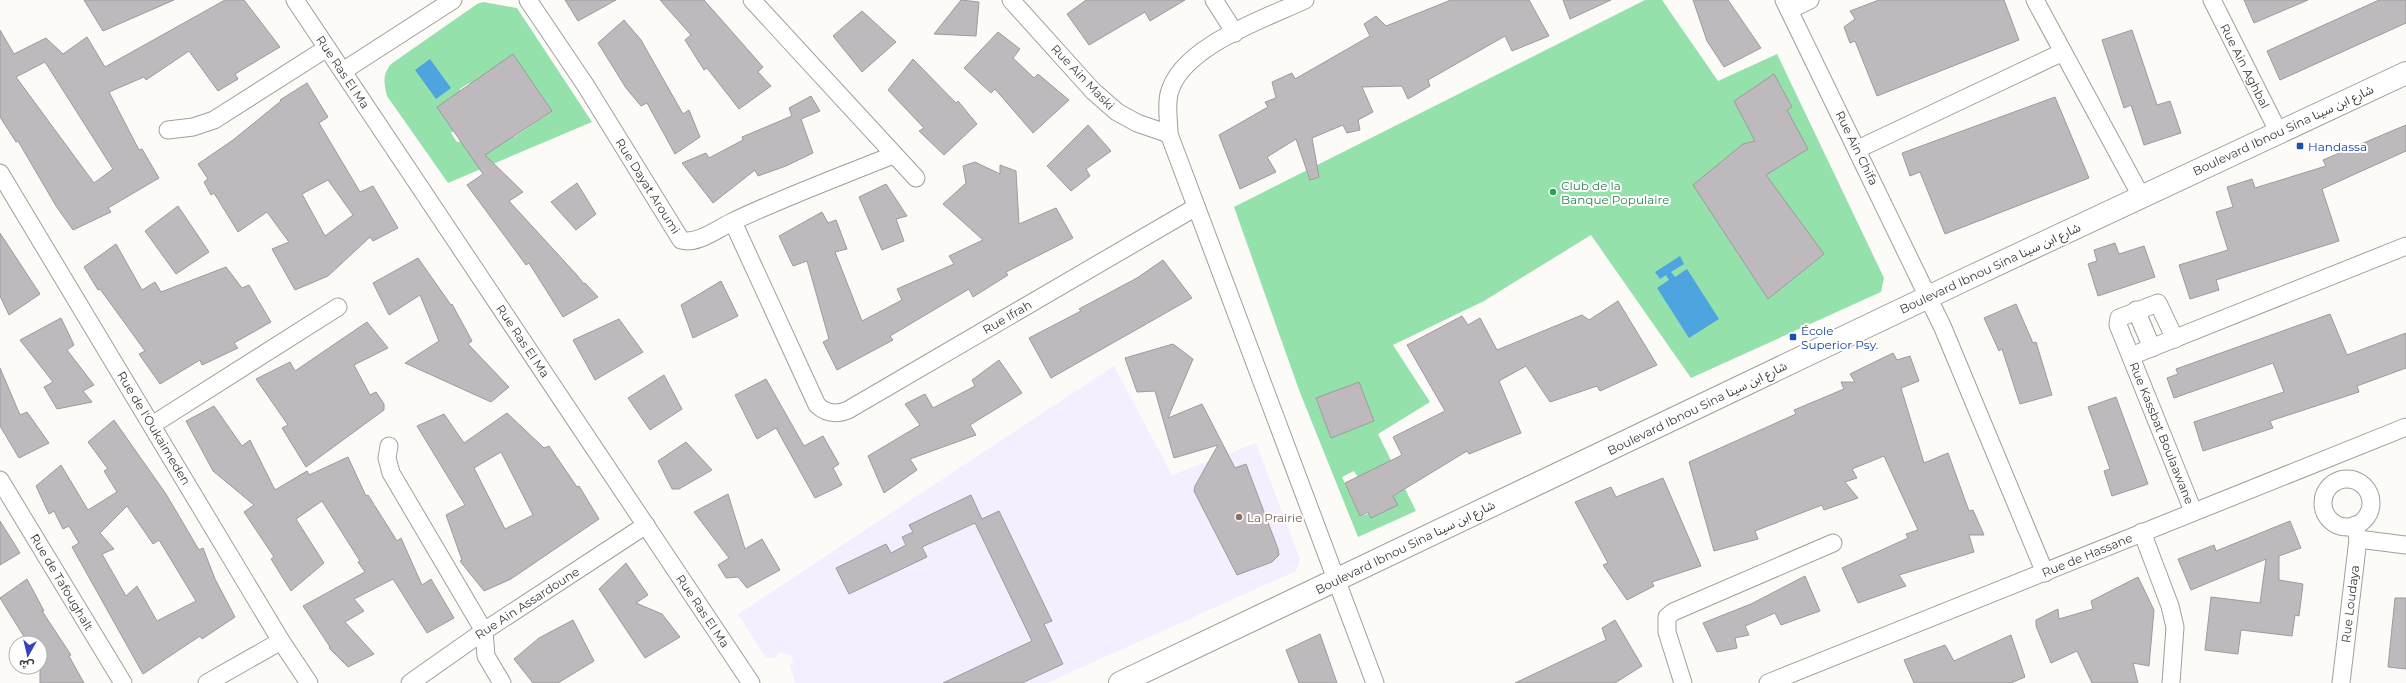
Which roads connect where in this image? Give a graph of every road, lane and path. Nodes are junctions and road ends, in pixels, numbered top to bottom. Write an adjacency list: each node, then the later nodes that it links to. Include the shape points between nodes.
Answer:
1 (295, 0): 13 (street, Rue Ras El Ma)
2 (453, 0): 15 (street)
3 (528, 0): 27 (street, Rue Dayat Aroumi, via 586,86 681,240 696,240)
4 (752, 0): 21 (street)
5 (1011, 0): 19 (street, Rue Ain Maski, via 1093,91 1117,112 1137,123)
6 (1214, 0): 12 (street)
7 (1305, 0): 12 (street)
8 (1810, 0): 11 (street)
9 (2035, 0): 14 (street)
10 (2212, 0): 18 (street, Rue Ain Aghbal)
11 (1787, 5): 20 (street, Rue Ain Chifa)
12 (1235, 33): 19 (street, via 1200,51 1182,68 1169,94)
13 (327, 48): 15 (street, Rue Ras El Ma); 17 (street, via 214,120 193,127)
14 (2063, 52): 20 (street); 25 (street)
15 (343, 72): 42 (street, Rue Ras El Ma)
16 (2406, 73): 18 (main road, Boulevard Ibnou Sina شارع ابن سينا)
17 (168, 130)
18 (2279, 133): 25 (main road, Boulevard Ibnou Sina شارع ابن سينا)
19 (1169, 134): 26 (street)
20 (1858, 149): 29 (street, Rue Ain Chifa)
21 (893, 155): 23 (street); 27 (street, Rue Dayat Aroumi)
22 (0, 173): 24 (street, Rue de l'Oukaimeden)
23 (916, 178)
24 (6, 195): 35 (street, Rue de l'Oukaimeden)
25 (2141, 196): 29 (main road, Boulevard Ibnou Sina شارع ابن سينا)
26 (1196, 207): 27 (street, Rue Ifrah, via 848,410 832,413 817,405); 48 (street)
27 (733, 222)
28 (2406, 246): 32 (street)
29 (1929, 297): 47 (street, Rue Ain Chifa); 48 (main road, Boulevard Ibnou Sina شارع ابن سينا)
30 (338, 307): 35 (street)
31 (2136, 310): 32 (street, Rue Kassbat Boulaawane, via 2158,303); 33 (street); 34 (street, Rue Kassbat Boulaawane, via 2121,316 2118,322)
32 (2175, 339): 33 (street)
33 (2152, 348): 34 (street)
34 (2131, 356): 41 (street, Rue Kassbat Boulaawane)
35 (152, 425): 50 (street, Rue de l'Oukaimeden)
36 (2406, 427): 38 (street, Rue de Hassane)
37 (389, 446): 49 (street, via 387,458 391,473)
38 (2328, 457): 40 (street); 41 (street, Rue de Hassane)
39 (0, 480): 51 (street, Rue de Tafoughalt)
40 (2339, 480): 44 (street, via 2329,486 2324,495 2323,506 2326,516 2334,523); 44 (street, via 2349,478 2360,482 2371,500 2370,510)
41 (2193, 511): 43 (street, Rue de Hassane)
42 (646, 525): 49 (street, Rue Ain Assardoune); 56 (street, Rue Ras El Ma)
43 (2142, 532): 47 (street, Rue de Hassane); 61 (street, via 2170,606 2175,627)
44 (2357, 532): 46 (street); 62 (street, Rue Loudaya)
45 (1832, 544): 59 (street, via 1673,612 1668,617 1667,632)
46 (2406, 545)
47 (2045, 573): 60 (street, Rue de Hassane)
48 (1336, 580): 57 (main road, Boulevard Ibnou Sina شارع ابن سينا); 58 (street)
49 (484, 631): 54 (street, Rue Ain Assardoune); 55 (street, via 486,656)
50 (281, 641): 52 (street); 53 (street, Rue de l'Oukaimeden)
51 (123, 683)
52 (207, 683)
53 (308, 683)
54 (410, 683)
55 (502, 683)
56 (751, 683)
57 (1120, 683)
58 (1375, 683)
59 (1683, 683)
60 (1768, 683)
61 (2172, 683)
62 (2341, 683)

